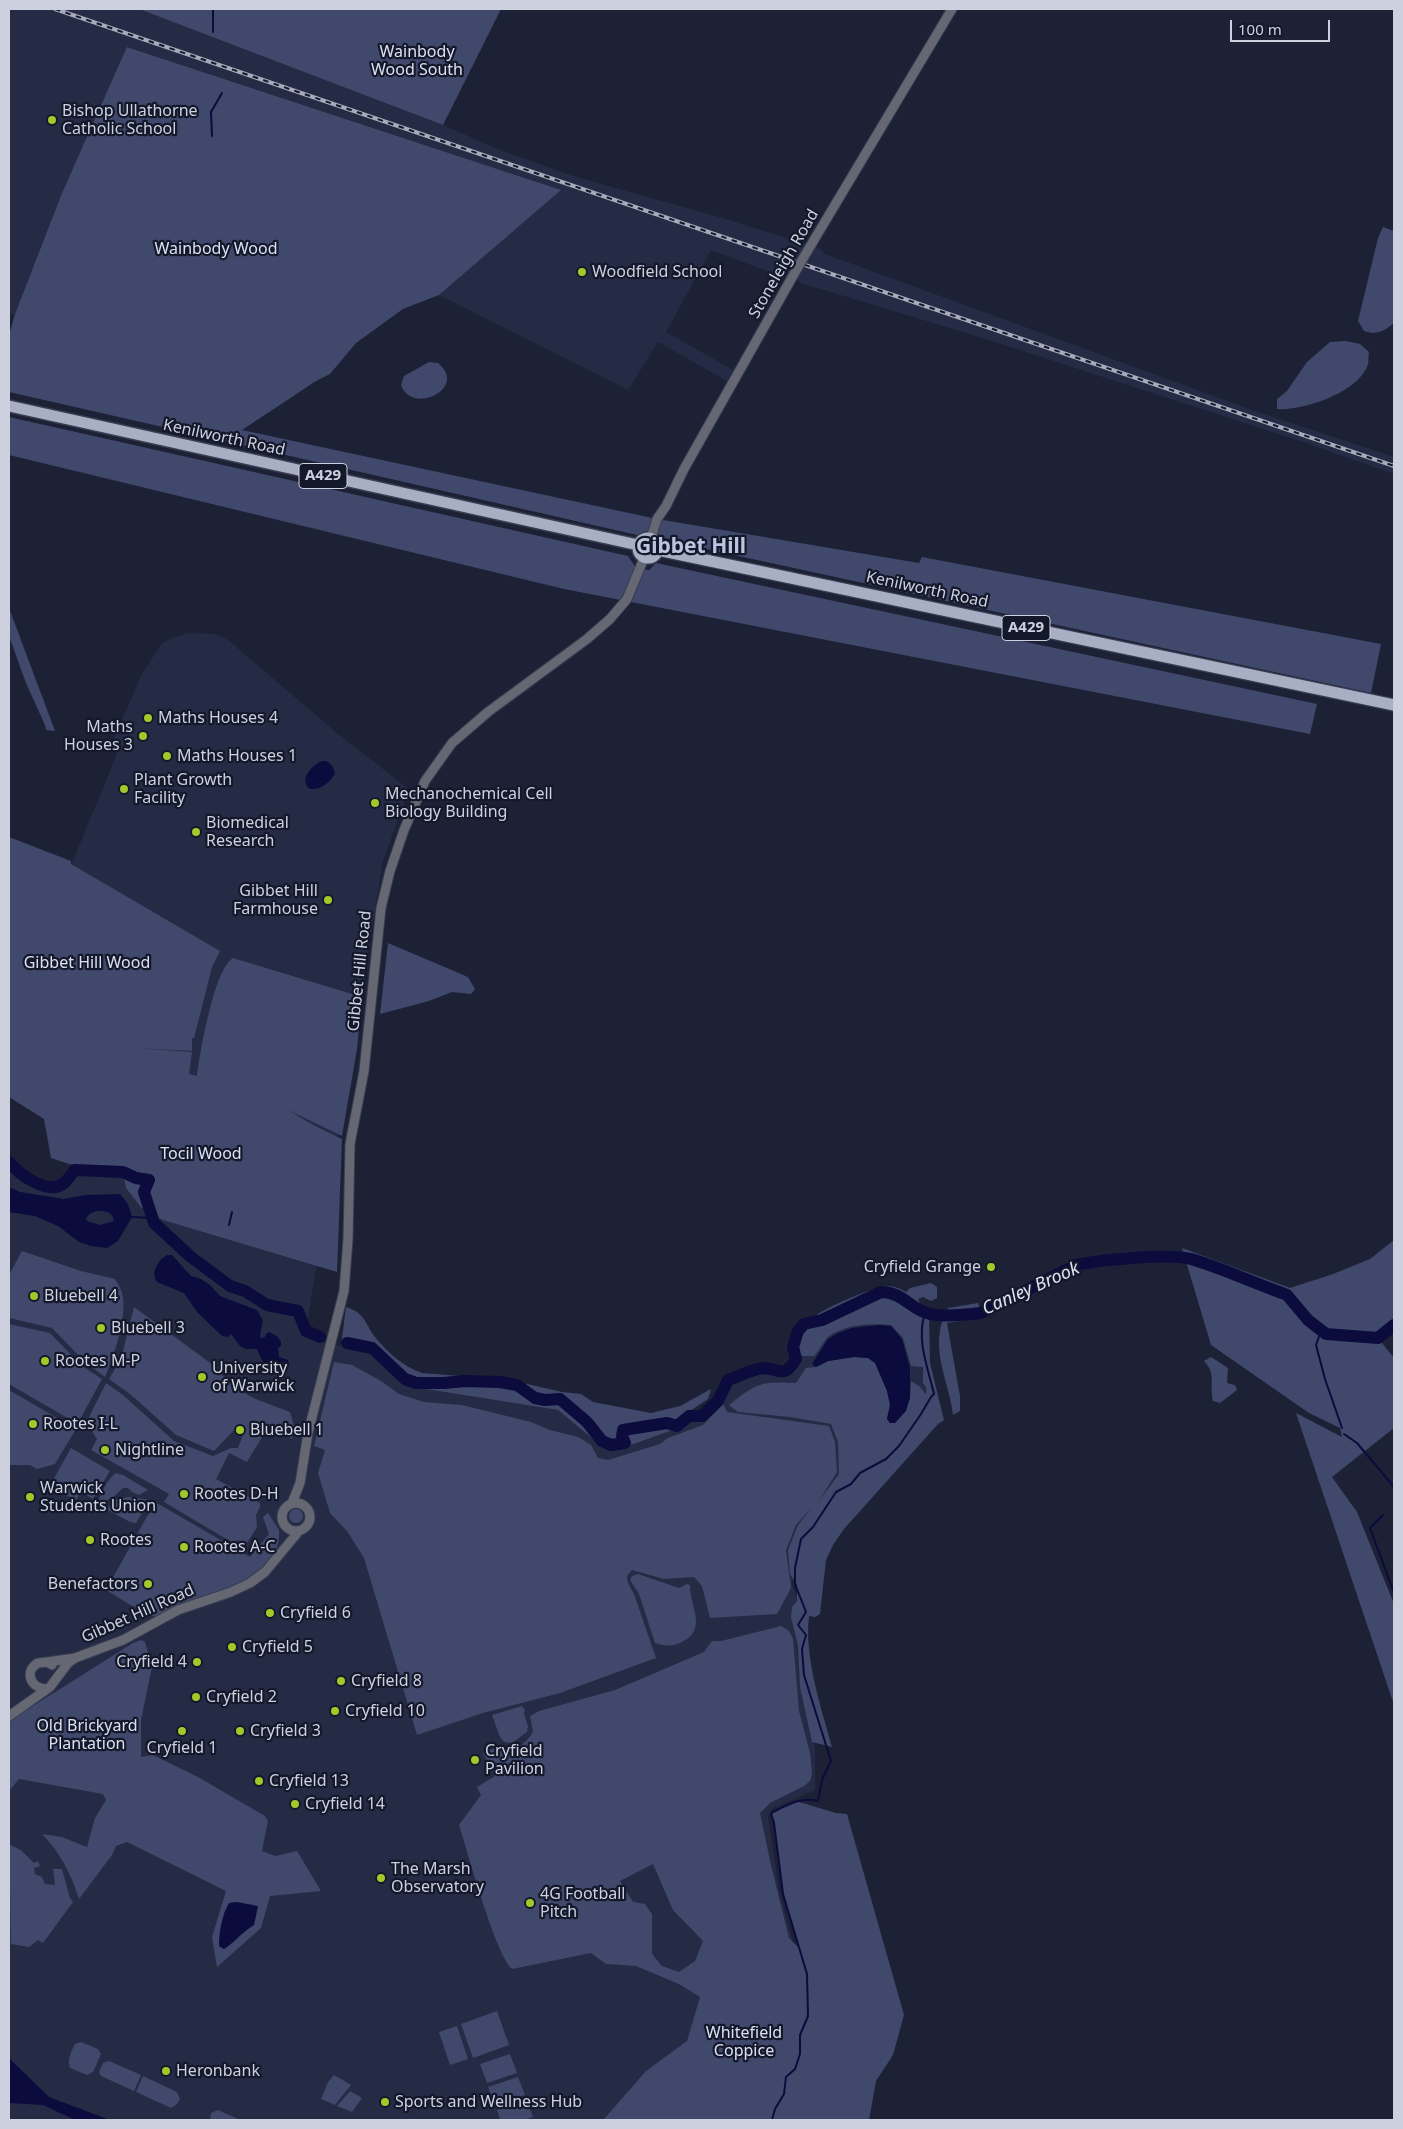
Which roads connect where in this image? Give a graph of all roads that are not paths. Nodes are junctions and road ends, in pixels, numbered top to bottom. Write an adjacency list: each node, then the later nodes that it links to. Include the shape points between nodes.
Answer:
1 (952, 9): 3 (street, Stoneleigh Road, bridge, via 794,274 684,469 657,519)
2 (9, 406): 4 (main road, Kenilworth Road / A429)
3 (651, 538): 4 (main road, via 643,539); 5 (main road, via 657,543)
4 (638, 545): 6 (main road)
5 (658, 550): 6 (main road, via 654,556); 7 (main road, Kenilworth Road / A429)
6 (644, 558): 8 (street, Gibbet Hill Road, via 627,599 610,619 452,743 425,781 404,830 382,908 364,1071 350,1144 344,1292 308,1433)
7 (1394, 705)
8 (300, 1483): 9 (street, Gibbet Hill Road); 10 (street, Gibbet Hill Road)
9 (292, 1503): 10 (street); 11 (street, via 282,1512)
10 (305, 1506): 12 (street, via 310,1517 306,1527)
11 (284, 1526): 12 (street); 13 (street)
12 (299, 1531): 13 (street, Gibbet Hill Road)
13 (284, 1548): 14 (street, Gibbet Hill Road, via 265,1572 250,1583 178,1610 123,1640)
14 (75, 1658): 15 (street, Gibbet Hill Road); 16 (street, Gibbet Hill Road)
15 (47, 1662): 16 (street); 17 (street, via 32,1667)
16 (57, 1676): 18 (street)
17 (32, 1683): 18 (street); 19 (street)
18 (46, 1689): 19 (street)
19 (24, 1706): 20 (street)
20 (9, 1716)

